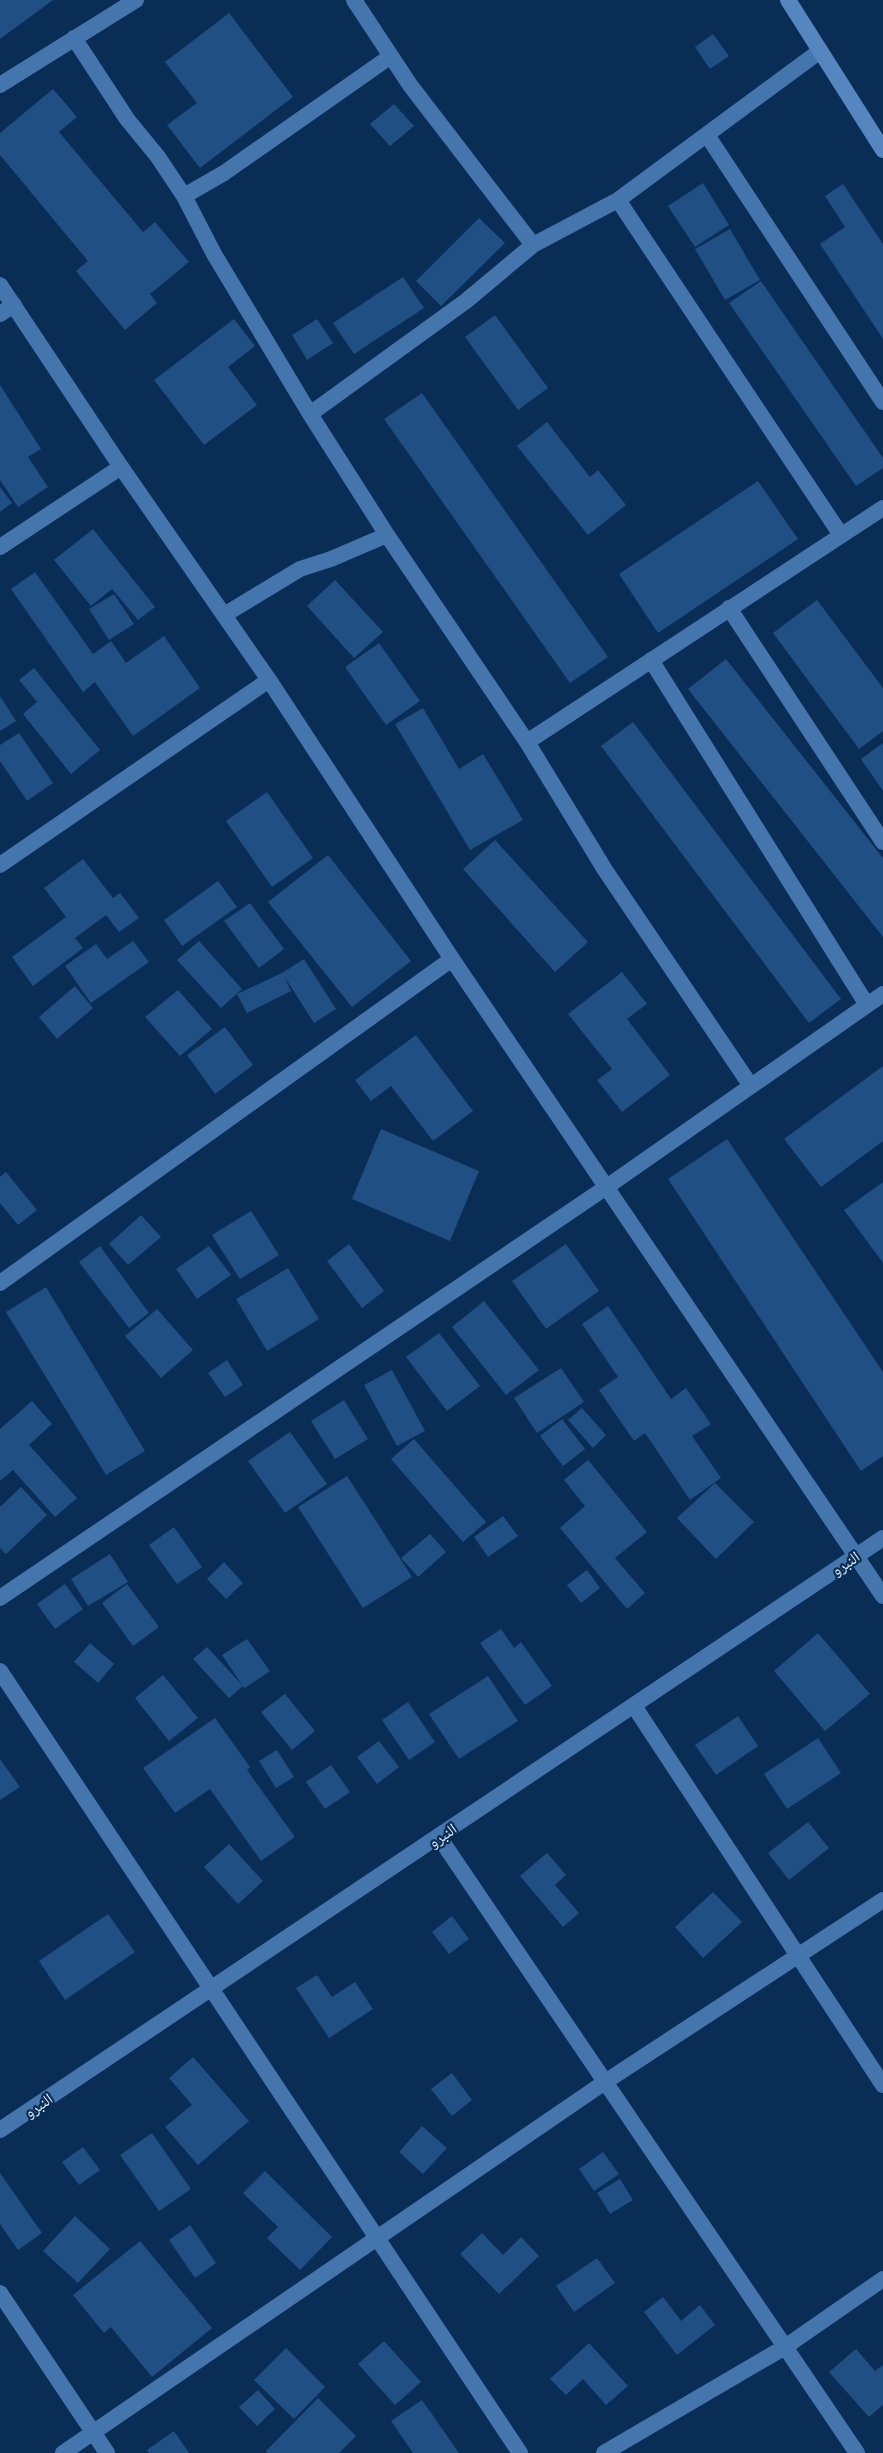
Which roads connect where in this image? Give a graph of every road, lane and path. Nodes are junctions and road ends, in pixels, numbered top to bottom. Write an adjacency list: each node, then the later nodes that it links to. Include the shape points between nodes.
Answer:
1 (136, 0): 4 (street)
2 (354, 0): 6 (street)
3 (788, 0): 5 (main road)
4 (75, 38): 7 (street); 10 (street, via 127,119)
5 (820, 51): 8 (street); 9 (main road)
6 (391, 56): 10 (street, via 224,174); 12 (street)
7 (0, 85)
8 (707, 135): 11 (street); 15 (street)
9 (883, 150)
10 (184, 196): 16 (street, via 214,254)
11 (618, 200): 12 (street); 19 (street)
12 (533, 245): 16 (street, via 466,301)
13 (0, 285): 14 (street)
14 (7, 309): 17 (street)
15 (883, 402)
16 (310, 414): 20 (street)
17 (121, 467): 21 (street); 23 (street)
18 (883, 508): 19 (street)
19 (841, 535): 22 (street)
20 (387, 536): 23 (street, via 300,569); 26 (street)
21 (0, 547)
22 (729, 608): 24 (street); 27 (street)
23 (224, 615): 25 (street)
24 (651, 660): 26 (street); 31 (street)
25 (269, 680): 28 (street); 29 (street)
26 (527, 742): 32 (street, via 605,870)
27 (883, 842)
28 (0, 865)
29 (452, 959): 33 (street); 34 (street)
30 (883, 994): 31 (street)
31 (867, 1005): 32 (street)
32 (751, 1086): 33 (street)
33 (608, 1186): 36 (street); 38 (street)
34 (0, 1283)
35 (883, 1538): 36 (street, النبرو)
36 (856, 1555): 37 (street); 40 (street, النبرو)
37 (883, 1596)
38 (0, 1598)
39 (0, 1671): 44 (street)
40 (634, 1707): 41 (street, النبرو); 43 (street)
41 (439, 1837): 44 (street, النبرو); 45 (street)
42 (883, 1900): 43 (street)
43 (798, 1957): 45 (street); 46 (street)
44 (212, 1989): 47 (street, النبرو); 48 (street)
45 (605, 2082): 48 (street); 51 (street)
46 (883, 2085)
47 (0, 2130)
48 (376, 2238): 52 (street); 55 (street)
49 (883, 2279): 51 (street)
50 (0, 2293): 52 (street)
51 (785, 2347): 56 (street); 57 (street)
52 (94, 2433): 53 (street); 54 (street)
53 (63, 2453)
54 (107, 2453)
55 (520, 2453)
56 (604, 2453)
57 (857, 2453)

